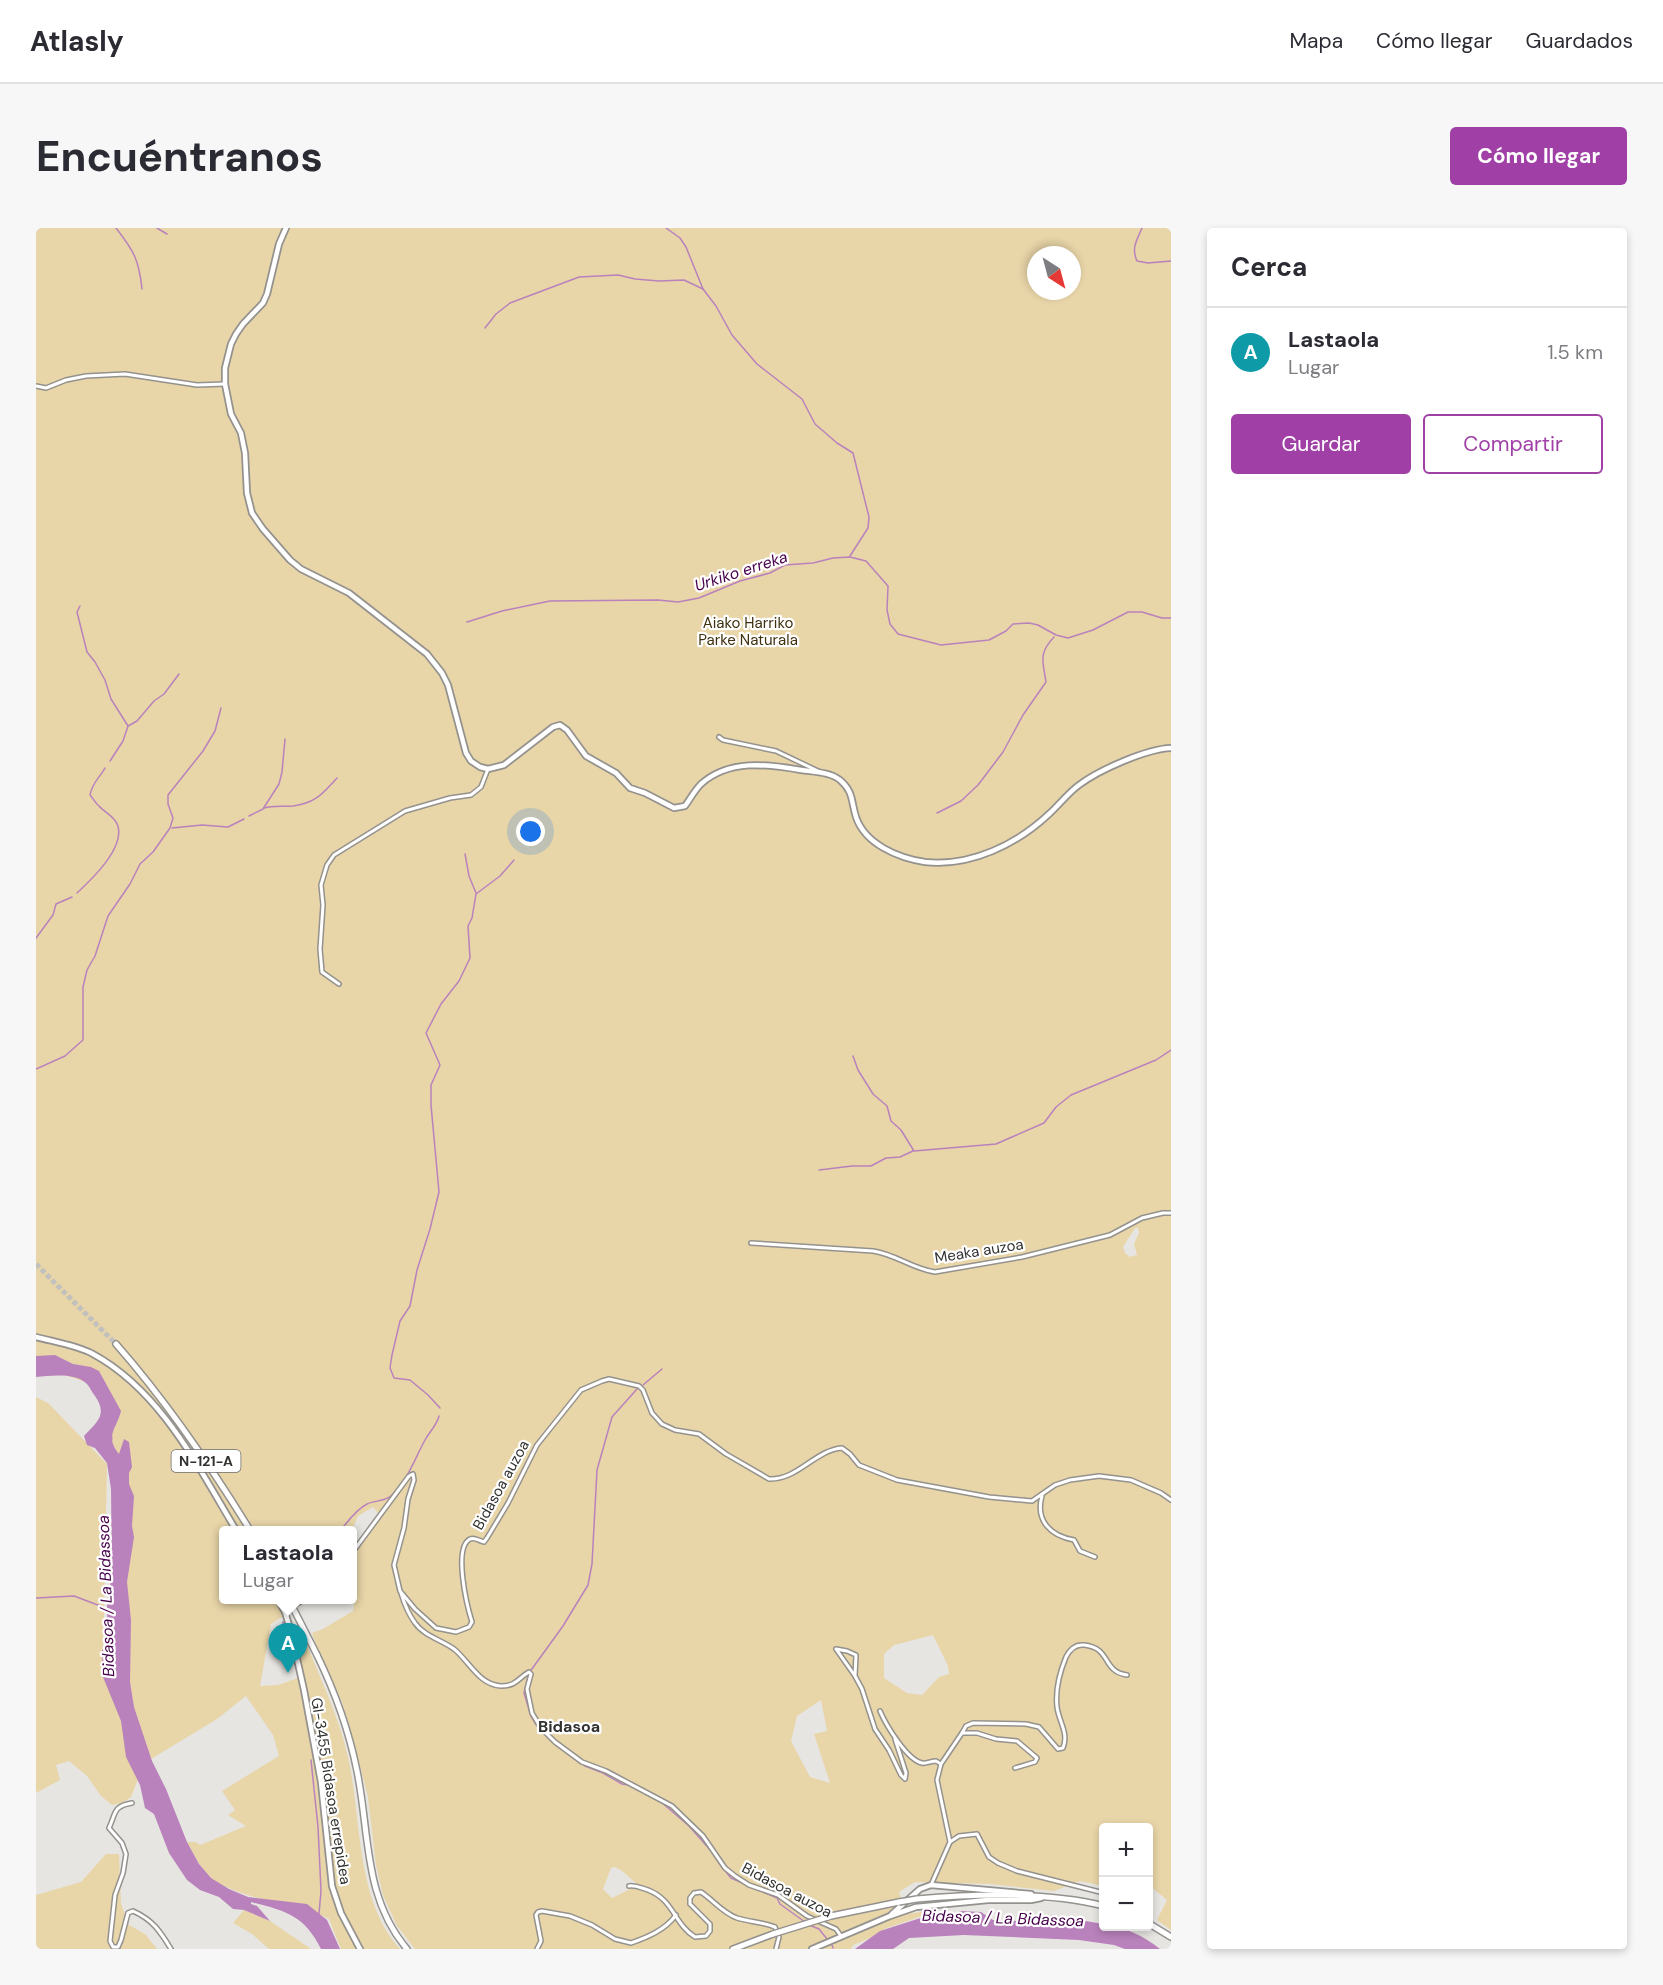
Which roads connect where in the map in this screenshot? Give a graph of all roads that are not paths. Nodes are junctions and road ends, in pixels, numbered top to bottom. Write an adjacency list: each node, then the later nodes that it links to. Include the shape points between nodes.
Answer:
1 (286, 228): 2 (street, via 263,303 231,344)
2 (225, 384): 3 (street, via 192,385 125,374 76,378 46,388); 6 (street, via 231,414 241,433 252,513 301,569 349,593 427,654 448,685 468,757)
3 (36, 386)
4 (719, 737): 7 (street, via 776,752)
5 (1171, 748): 7 (street, via 1097,773 1077,786 1047,816 992,852 936,863 893,852 866,835 848,789 840,780)
6 (488, 769): 7 (street, via 504,765 560,725 586,756 616,773 630,788 674,808 685,806 700,785 737,766 764,764); 8 (street, via 481,787 471,795 405,811 334,855 321,885 324,906 320,949 322,972)
7 (821, 772)
8 (339, 984)
9 (1171, 1213): 10 (street, Meaka auzoa, via 1142,1218 1110,1235 1022,1257 935,1272 878,1251)
10 (751, 1243)
11 (36, 1336): 15 (street, via 92,1353 148,1396 191,1455)
12 (116, 1344): 16 (highway, N-121-A, via 172,1413)
13 (1043, 1494): 14 (street, Bidasoa auzoa, via 1070,1480 1099,1476 1131,1480); 18 (street, via 1040,1517 1044,1524 1060,1536 1074,1540 1080,1551); 19 (street, Bidasoa auzoa, via 1023,1501 897,1480 859,1465 842,1448 822,1454 792,1474 770,1479 699,1434 662,1424 639,1386 602,1380 581,1390 537,1445 484,1542 475,1539 464,1546 462,1569 472,1622 469,1627 456,1632 436,1628)
14 (1171, 1500)
15 (234, 1526)
16 (247, 1526)
17 (357, 1546): 19 (street, Bidasoa auzoa, via 413,1474 394,1565)
18 (1095, 1557)
19 (400, 1591): 43 (street, Bidasoa auzoa, via 415,1624 458,1653 489,1682 509,1685 529,1672 527,1689 532,1713 555,1742 582,1762 672,1806 735,1876 778,1894 807,1916 836,1929)
20 (281, 1604): 23 (street, GI-3455 Bidasoa errepidea)
21 (292, 1604): 47 (highway, bridge, via 335,1695 360,1784 377,1896)
22 (296, 1604): 23 (street)
23 (285, 1612): 46 (street, GI-3455 Bidasoa errepidea, via 321,1782 332,1886)
24 (1127, 1675): 27 (street, via 1109,1665 1096,1648 1081,1644 1073,1647 1057,1686 1057,1706 1066,1734 1063,1748 1052,1744 1039,1727 1026,1724 973,1723)
25 (855, 1676): 25 (street, via 856,1655 836,1649); 28 (street, via 878,1736 905,1779)
26 (880, 1711): 28 (street)
27 (962, 1732): 29 (street); 30 (street, via 1017,1741 1037,1758)
28 (896, 1739): 29 (street, via 920,1763)
29 (941, 1764): 32 (street, via 937,1780)
30 (1015, 1768)
31 (132, 1803): 45 (street, via 116,1809 109,1828 126,1854 115,1895 112,1947 117,1947 128,1913 133,1911 160,1930)
32 (950, 1842): 33 (street); 35 (street, via 959,1836 977,1834 998,1863)
33 (931, 1885): 36 (street); 37 (street)
34 (629, 1886): 40 (street, via 658,1894)
35 (1099, 1892)
36 (1042, 1898): 37 (highway, bridge, via 964,1896); 38 (highway); 39 (street, via 981,1900)
37 (902, 1901): 39 (street); 41 (street); 49 (highway, bridge, via 831,1916)
38 (1099, 1905)
39 (910, 1909): 41 (street)
40 (676, 1915): 48 (street, via 657,1932 631,1943 570,1916 542,1911 536,1915 541,1941); 50 (street, via 687,1932 695,1937 706,1936 710,1924 690,1904 694,1893 701,1892 737,1918 775,1927 779,1937)
41 (890, 1916): 43 (street)
42 (1153, 1926): 44 (highway)
43 (841, 1936): 51 (street)
44 (1171, 1937)
45 (171, 1949)
46 (360, 1949)
47 (407, 1949)
48 (537, 1949)
49 (733, 1949)
50 (776, 1949)
51 (812, 1949)

